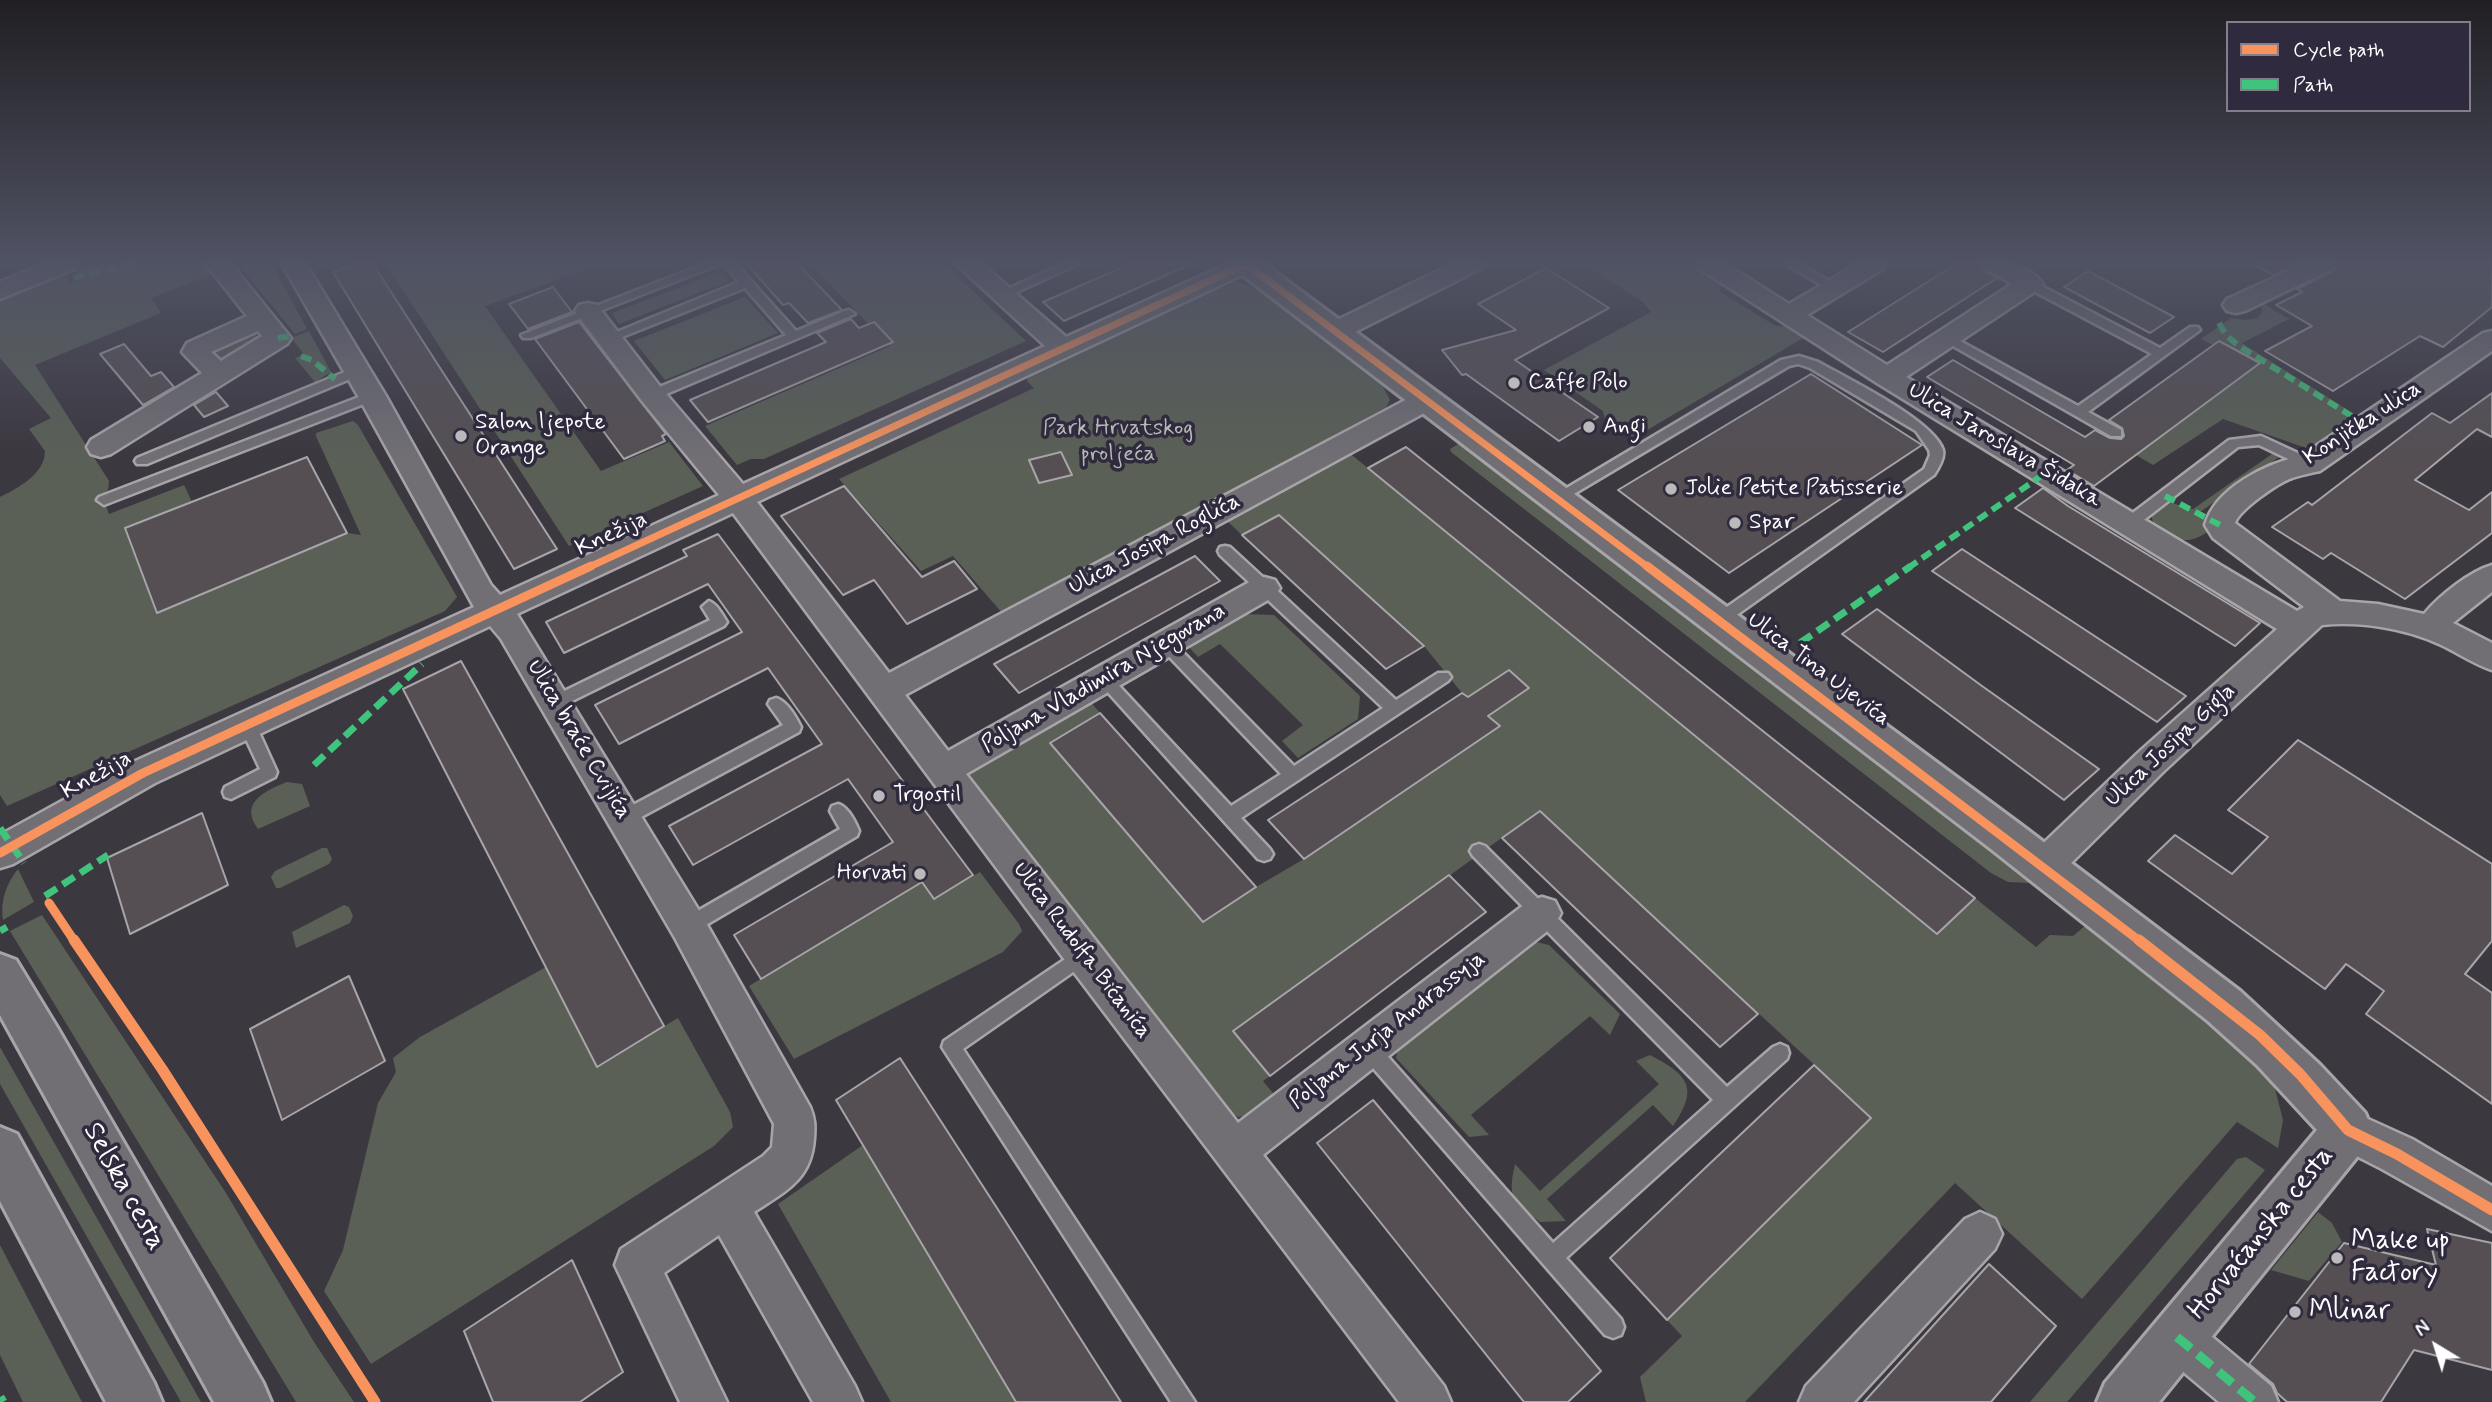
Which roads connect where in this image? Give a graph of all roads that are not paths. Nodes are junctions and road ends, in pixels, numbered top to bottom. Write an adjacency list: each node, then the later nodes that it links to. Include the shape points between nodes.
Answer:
1 (240, 329): 25 (street, via 196,349)
2 (271, 329): 25 (street, via 278,338)
3 (333, 329): 24 (street, Ulica braće Cvijića)
4 (542, 329): 17 (lane)
5 (601, 329): 19 (street, Ulica Rudolfa Bićanića)
6 (630, 329): 19 (lane)
7 (788, 329): 18 (lane)
8 (810, 329): 18 (lane)
9 (1042, 329): 22 (street)
10 (1103, 329): 22 (street, Knežija)
11 (1339, 329): 16 (street)
12 (1812, 329): 26 (street, Ulica Jaroslava Šidaka)
13 (1961, 329): 20 (street)
14 (2116, 329): 23 (lane)
15 (2194, 330): 23 (lane)
16 (1336, 331): 29 (street, Ulica Tina Ujevića)
17 (527, 335)
18 (794, 336): 27 (lane)
19 (608, 338): 27 (street, Ulica Rudolfa Bićanića)
20 (1947, 339): 26 (street); 30 (lane)
21 (2492, 339): 34 (street, Konjička ulica)
22 (1063, 348): 36 (street, Knežija)
23 (2160, 353): 30 (lane)
24 (357, 370): 28 (street, Ulica braće Cvijića); 33 (lane)
25 (220, 375): 32 (street)
26 (1887, 377): 38 (street, Ulica Jaroslava Šidaka)
27 (652, 395): 36 (street, Ulica Rudolfa Bićanića)
28 (372, 396): 37 (lane); 43 (street, Ulica braće Cvijića, via 480,593)
29 (1427, 400): 35 (street, Ulica Tina Ujevića); 52 (street, Ulica Josipa Roglića)
30 (2078, 412): 31 (lane)
31 (2116, 433)
32 (101, 447)
33 (142, 461)
34 (2310, 464): 38 (lane, via 2261,440 2234,443); 44 (street, Konjička ulica, via 2282,470 2257,486 2223,513 2220,525)
35 (1557, 498): 45 (street, Ulica Tina Ujevića); 45 (lane, via 1785,363 1798,360 1921,428 1936,449 1929,472)
36 (735, 499): 43 (street, Knežija); 52 (street, Ulica Rudolfa Bićanića)
37 (104, 500)
38 (2131, 522): 46 (street, Ulica Jaroslava Šidaka)
39 (1225, 551): 41 (lane)
40 (2492, 576): 47 (street, via 2443,613)
41 (1264, 588): 48 (street, Poljana Vladimira Njegovana); 55 (lane)
42 (709, 607): 53 (lane, via 719,622)
43 (495, 610): 53 (street, Ulica braće Cvijića); 56 (street, Knežija)
44 (2333, 612): 46 (street, Ulica Josipa Gigla, via 2312,616); 47 (street)
45 (1720, 620): 66 (street, Ulica Tina Ujevića)
46 (2300, 627): 66 (street, Ulica Josipa Gigla)
47 (2431, 628): 49 (street)
48 (1166, 644): 51 (street, Poljana Vladimira Njegovana); 58 (lane)
49 (2492, 658)
50 (1443, 677): 55 (lane)
51 (1104, 679): 57 (street, Poljana Vladimira Njegovana); 61 (lane)
52 (884, 691): 57 (street, Ulica Rudolfa Bićanića)
53 (556, 702): 62 (street, Ulica braće Cvijića)
54 (776, 704): 62 (lane, via 793,727)
55 (1394, 708): 58 (lane)
56 (247, 724): 59 (lane, via 269,772); 64 (street, Knežija, via 143,773)
57 (944, 770): 69 (street, Ulica Rudolfa Bićanića)
58 (1292, 775): 61 (lane)
59 (231, 792)
60 (838, 811): 68 (lane, via 851,831)
61 (1230, 816): 65 (lane)
62 (624, 818): 68 (street, Ulica braće Cvijića)
63 (1479, 851): 67 (lane)
64 (0, 853)
65 (1264, 854)
66 (2044, 866): 74 (street, Ulica Tina Ujevića, via 2260,1035)
67 (1542, 913): 71 (street, Poljana Jurja Andrassyja); 73 (lane)
68 (688, 926): 77 (street, Ulica braće Cvijića, via 795,1121 792,1156 778,1171)
69 (1083, 954): 76 (street, Ulica Rudolfa Bićanića); 87 (lane, via 951,1047)
70 (0, 974): 84 (street, Selska cesta)
71 (1367, 1047): 76 (street, Poljana Jurja Andrassyja); 80 (lane)
72 (1780, 1053): 73 (lane)
73 (1727, 1100): 80 (lane)
74 (2348, 1130): 78 (street, Horvaćanska cesta); 82 (street, Horvaćanska cesta)
75 (0, 1151): 83 (street)
76 (1235, 1151): 88 (street, Ulica Rudolfa Bićanića)
77 (726, 1205): 85 (street, Ulica braće Cvijića, via 637,1265); 86 (street)
78 (2492, 1210)
79 (1980, 1234): 89 (street)
80 (1552, 1257): 81 (lane)
81 (1613, 1327)
82 (2177, 1337): 90 (street, Horvaćanska cesta); 91 (street)
83 (135, 1402)
84 (244, 1402)
85 (704, 1402)
86 (839, 1402)
87 (1184, 1402)
88 (1428, 1402)
89 (1822, 1402)
90 (2124, 1402)
91 (2255, 1402)

